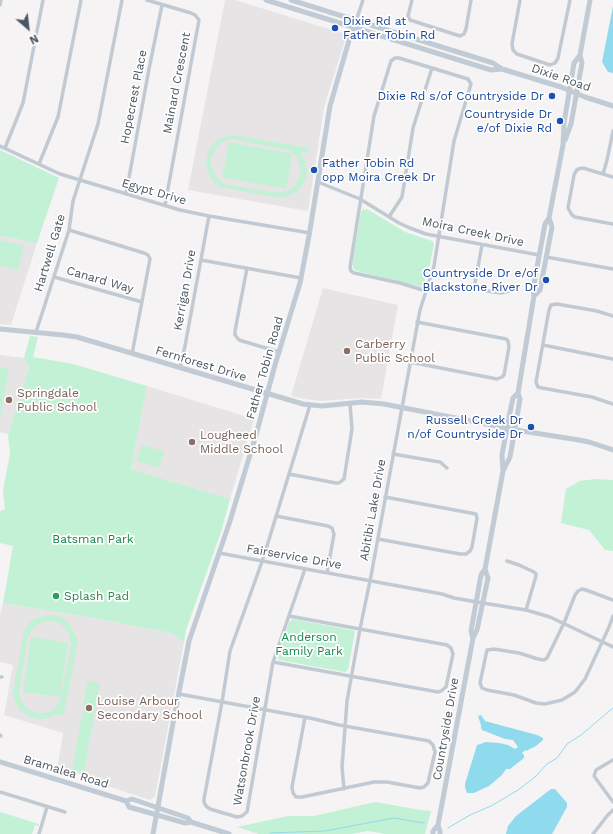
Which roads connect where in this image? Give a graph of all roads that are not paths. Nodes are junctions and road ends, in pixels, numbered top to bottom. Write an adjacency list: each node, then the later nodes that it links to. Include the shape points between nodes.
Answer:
1 (1, 0): 14 (street)
2 (43, 0): 27 (street, via 23,103)
3 (81, 0): 28 (street, via 58,117)
4 (122, 0): 31 (street, via 98,124)
5 (147, 0): 15 (street, Mainard Crescent)
6 (266, 0): 17 (main road, Dixie Road)
7 (291, 0): 16 (main road, Dixie Road)
8 (363, 0): 16 (street)
9 (412, 0): 10 (street, via 408,16 410,20 460,36 466,29)
10 (471, 0)
11 (520, 0): 12 (street, via 513,50 517,54 550,64 556,63 558,58)
12 (570, 0)
13 (590, 0): 18 (main road, Countryside Drive)
14 (0, 5)
15 (162, 5): 33 (street, Hopecrest Place); 35 (street, Mainard Crescent, via 195,15 199,20)
16 (356, 21): 17 (main road, Father Tobin Road); 20 (main road, Dixie Road, via 493,63)
17 (354, 28): 20 (main road, Dixie Road, via 491,70); 32 (main road, Father Tobin Road, via 330,106)
18 (580, 55): 21 (main road, Countryside Drive, via 574,63); 22 (main road, Countryside Drive, via 582,64)
19 (432, 68): 34 (street, Abitibi Lake Drive, via 399,58 391,61 374,116); 37 (street, via 413,128 402,197); 42 (street, Abitibi Lake Drive, via 468,79 471,84 454,141)
20 (502, 69): 21 (main road, Dixie Road)
21 (569, 91): 22 (main road, Dixie Road); 25 (main road, Countryside Drive)
22 (576, 94): 23 (main road, Dixie Road); 25 (main road, Countryside Drive, via 571,124)
23 (613, 106)
24 (613, 132): 29 (street)
25 (563, 145): 38 (main road, Countryside Drive)
26 (0, 146): 27 (street, Egypt Drive)
27 (6, 148): 28 (street, Egypt Drive)
28 (39, 164): 31 (street, Egypt Drive)
29 (603, 174): 30 (street); 39 (street, via 578,169 574,175 568,208 575,217)
30 (613, 177)
31 (80, 180): 33 (street, Egypt Drive); 40 (street, Hartwell Gate)
32 (318, 182): 34 (street, Moira Creek Drive); 41 (main road, Father Tobin Road)
33 (126, 194): 35 (street, Egypt Drive)
34 (360, 199): 37 (street, Moira Creek Drive); 52 (street, via 351,271)
35 (165, 205): 36 (street, Egypt Drive)
36 (209, 216): 41 (street, Egypt Drive); 46 (street, Kerrigan Drive)
37 (389, 217): 42 (street, Moira Creek Drive, via 410,228)
38 (549, 218): 44 (main road, Countryside Drive, via 545,224); 45 (main road, Countryside Drive, via 552,226)
39 (613, 224)
40 (69, 230): 49 (street, Hartwell Gate); 54 (street, via 148,255 150,258)
41 (310, 234): 50 (main road, Father Tobin Road)
42 (439, 237): 43 (street, Moira Creek Drive); 52 (street, Abitibi Lake Drive)
43 (482, 245): 44 (street, Moira Creek Drive); 51 (street, via 476,287 501,293)
44 (539, 256): 45 (main road); 53 (main road, Countryside Drive)
45 (546, 257): 48 (street); 53 (main road, Countryside Drive, via 540,290)
46 (201, 260): 47 (street); 64 (street, Kerrigan Drive)
47 (246, 268): 50 (street); 60 (street, via 235,335 240,340)
48 (613, 269)
49 (54, 277): 54 (street, Canard Way); 58 (street, Hartwell Gate)
50 (301, 278): 60 (main road, Father Tobin Road)
51 (512, 290)
52 (426, 291): 56 (street, Abitibi Lake Drive)
53 (534, 296): 65 (main road, Countryside Drive)
54 (142, 302): 61 (street)
55 (613, 316): 59 (street, via 597,311 551,305)
56 (417, 322): 63 (street, Abitibi Lake Drive); 63 (street, via 506,339 509,347 504,375 497,379)
57 (0, 328): 58 (main road, Fernforest Drive)
58 (36, 332): 61 (main road, Fernforest Drive, via 71,336)
59 (543, 345): 62 (street); 68 (street, via 536,382 538,386)
60 (279, 352): 66 (main road, Father Tobin Road)
61 (132, 354): 64 (main road, Fernforest Drive)
62 (613, 359)
63 (410, 362): 70 (street, Abitibi Lake Drive)
64 (180, 368): 66 (main road, Fernforest Drive)
65 (518, 392): 71 (main road, Countryside Drive, via 513,398); 72 (main road, Countryside Drive, via 520,399)
66 (268, 394): 69 (main road, Fernforest Drive); 81 (main road, Father Tobin Road)
67 (350, 404): 69 (main road, Fernforest Drive); 70 (main road, Fernforest Drive, via 372,403); 77 (street, via 352,429 344,479 336,483)
68 (613, 404)
69 (310, 405): 77 (street, Watsonbrook Drive)
70 (402, 407): 71 (main road, Fernforest Drive); 74 (street, Abitibi Lake Drive)
71 (507, 428): 72 (main road, Fernforest Drive); 76 (main road, Countryside Drive, via 502,455)
72 (515, 429): 73 (main road, Fernforest Drive, via 589,442); 76 (main road, Countryside Drive, via 510,457)
73 (613, 450)
74 (393, 454): 75 (street, via 440,462); 78 (street, Abitibi Lake Drive)
75 (447, 468)
76 (503, 470): 85 (main road, Countryside Drive)
77 (288, 474): 79 (street, Watsonbrook Drive)
78 (386, 497): 80 (street, Abitibi Lake Drive); 80 (street, via 476,514 472,547 466,554 460,554)
79 (276, 516): 82 (street, Watsonbrook Drive); 86 (street, via 332,528 334,534)
80 (378, 539): 87 (street, Abitibi Lake Drive)
81 (219, 553): 82 (street, Fairservice Drive); 101 (main road, Father Tobin Road, via 189,641)
82 (262, 561): 84 (street, Fairservice Drive); 102 (street, Watsonbrook Drive, via 230,651)
83 (507, 561): 91 (street, via 536,574)
84 (305, 569): 86 (street, Fairservice Drive); 92 (street, Watsonbrook Drive)
85 (485, 569): 89 (main road, Countryside Drive, via 481,576); 90 (main road, Countryside Drive, via 488,578)
86 (327, 573): 87 (street, Fairservice Drive)
87 (370, 581): 89 (street, Fairservice Drive); 95 (street, Abitibi Lake Drive)
88 (613, 600): 94 (street, via 580,589)
89 (476, 602): 90 (street, Fairservice Drive); 96 (main road, Countryside Drive, via 470,631)
90 (483, 603): 91 (street, Fairservice Drive); 96 (main road, Countryside Drive)
91 (526, 610): 94 (street, Fairservice Drive)
92 (289, 616): 95 (street); 99 (street, Watsonbrook Drive)
93 (613, 616): 97 (street)
94 (564, 623): 97 (street, Fairservice Drive); 97 (street, via 544,660 519,653 488,649 480,683 482,688 536,703 545,704 562,700 585,679)
95 (360, 629): 100 (street, Abitibi Lake Drive); 100 (street, via 447,645 453,654 446,687 438,692)
96 (473, 638): 118 (main road, Countryside Drive)
97 (602, 642): 98 (street, Fairservice Drive)
98 (613, 647)
99 (274, 662): 100 (street); 103 (street, Watsonbrook Drive)
100 (351, 676): 105 (street, Abitibi Lake Drive)
101 (179, 694): 102 (street); 113 (main road, Father Tobin Road)
102 (222, 702): 103 (street); 103 (street, Watsonbrook Drive, via 204,802 210,809 237,817 245,814 248,809)
103 (265, 710): 104 (street)
104 (304, 717): 105 (street); 108 (street, via 293,793 296,797 302,798)
105 (344, 726): 108 (street, Abitibi Lake Drive); 108 (street, via 427,740 433,745 435,752 429,781 424,787 416,788 381,781)
106 (613, 760): 111 (street, via 596,770 594,776)
107 (0, 762): 110 (main road, Bramalea Road)
108 (344, 788)
109 (0, 792): 112 (street)
110 (126, 801): 113 (main road, Bramalea Road, via 132,799); 116 (main road, Bramalea Road, via 129,807)
111 (613, 802)
112 (47, 807): 115 (street); 119 (street)
113 (157, 808): 116 (main road, Father Tobin Road); 117 (main road, Bramalea Road, via 188,818)
114 (613, 810): 124 (street)
115 (65, 812)
116 (156, 815): 117 (main road, Bramalea Road, via 185,823); 120 (main road, Father Tobin Road)
117 (191, 822): 121 (main road, Bramalea Road)
118 (438, 825): 122 (main road, Countryside Drive); 123 (main road, Countryside Drive)
119 (39, 834)
120 (153, 834)
121 (229, 834)
122 (433, 834)
123 (440, 834)
124 (593, 834)

